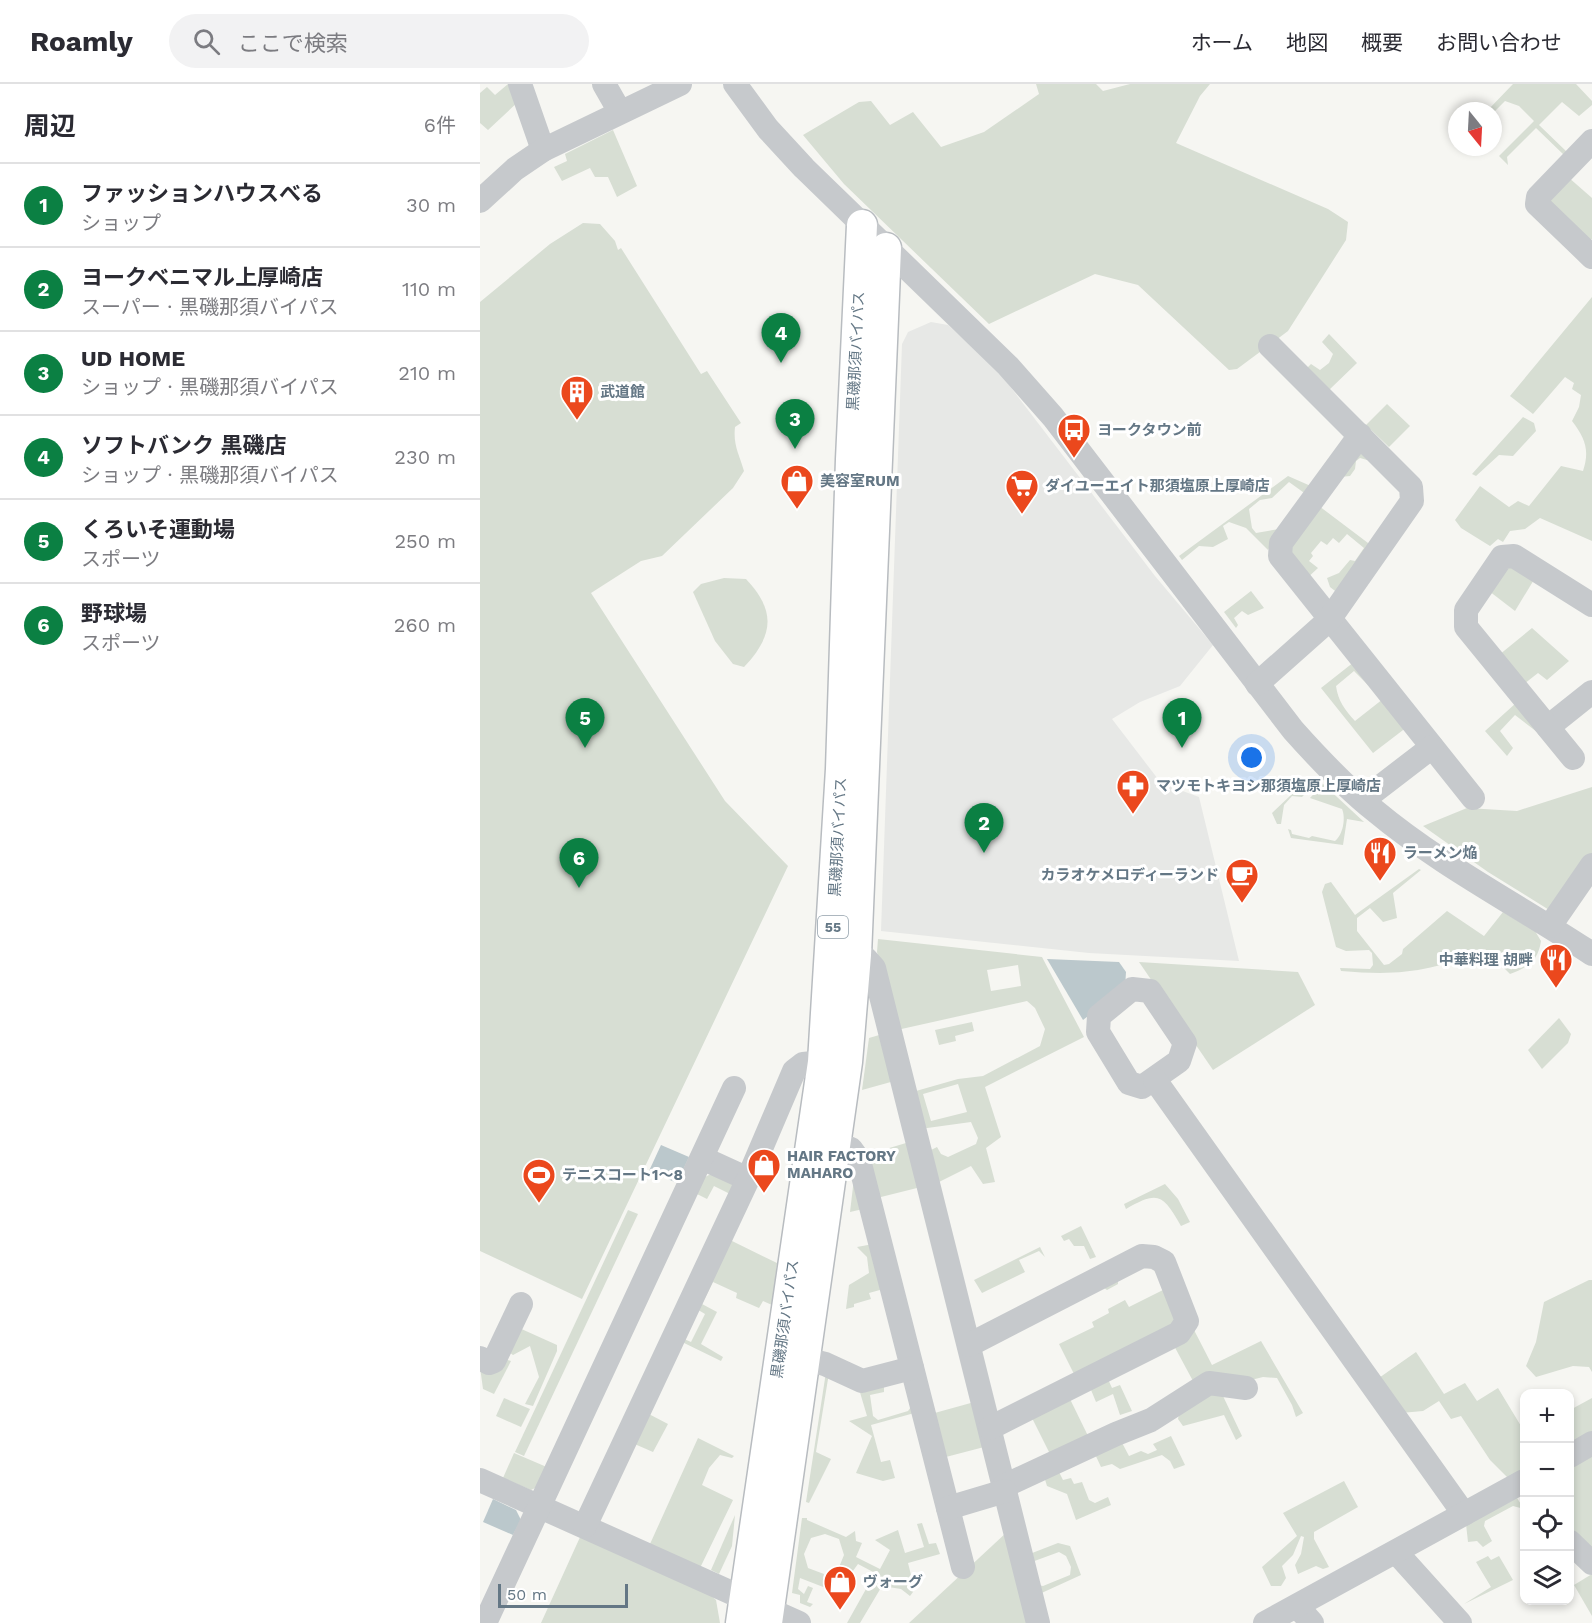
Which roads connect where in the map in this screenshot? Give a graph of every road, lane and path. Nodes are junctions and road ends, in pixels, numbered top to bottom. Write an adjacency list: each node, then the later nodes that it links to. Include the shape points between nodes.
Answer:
1 (520, 84): 7 (street)
2 (604, 84): 5 (street)
3 (680, 84): 5 (street)
4 (741, 92): 9 (street, via 804,168)
5 (620, 112): 7 (street)
6 (1592, 141): 11 (street, via 1538,197 1537,204)
7 (543, 150): 8 (street)
8 (480, 201)
9 (862, 225): 10 (street); 27 (main road, 黒磯那須バイパス / 55, via 841,770)
10 (886, 248): 16 (street, via 1008,366 1053,417); 26 (main road, 黒磯那須バイパス / 55)
11 (1592, 256)
12 (1269, 346): 13 (street)
13 (1360, 435): 15 (street, via 1281,543 1280,556); 15 (street, via 1411,487 1412,501)
14 (1592, 605): 18 (street, via 1514,556 1502,556 1466,610 1466,627)
15 (1329, 620): 16 (street); 19 (street)
16 (1257, 684): 22 (street, via 1293,730)
17 (1592, 692): 18 (street)
18 (1548, 727): 20 (street)
19 (1432, 747): 21 (street); 22 (street)
20 (1573, 758)
21 (1473, 798)
22 (1363, 800): 24 (street, via 1454,868)
23 (1592, 865): 24 (street)
24 (1550, 926): 25 (street)
25 (1592, 954)
26 (856, 955): 30 (main road, 黒磯那須バイパス / 55, via 848,1062); 34 (street, via 874,968)
27 (823, 1062): 32 (street, via 803,1064 794,1071); 53 (main road, 黒磯那須バイパス / 55)
28 (1155, 1080): 47 (street)
29 (734, 1088): 31 (street)
30 (836, 1145): 36 (main road, 黒磯那須バイパス / 55); 37 (street, via 852,1149 860,1160)
31 (702, 1158): 32 (street); 45 (street)
32 (748, 1179): 48 (street)
33 (522, 1304): 35 (street, via 494,1361 489,1363)
34 (969, 1345): 39 (street); 39 (street, via 1142,1256 1164,1262 1187,1321 1179,1333)
35 (480, 1358)
36 (805, 1359): 37 (street, via 862,1381); 53 (main road, 黒磯那須バイパス / 55)
37 (912, 1368): 46 (street)
38 (1246, 1388): 43 (street, via 1209,1383 1151,1420)
39 (990, 1428): 43 (street)
40 (1592, 1443): 41 (street)
41 (1574, 1453)
42 (480, 1480): 45 (street)
43 (1004, 1489): 46 (street); 57 (street)
44 (1520, 1490): 47 (street)
45 (539, 1506): 48 (street); 55 (street)
46 (948, 1508): 52 (street)
47 (1464, 1514): 50 (street)
48 (585, 1526): 53 (street)
49 (1574, 1547): 51 (street)
50 (1396, 1552): 54 (street); 59 (street)
51 (1592, 1563)
52 (963, 1567)
53 (755, 1613): 56 (street)
54 (1304, 1614): 58 (street)
55 (485, 1623)
56 (799, 1623)
57 (1038, 1623)
58 (1265, 1623)
59 (1460, 1623)

